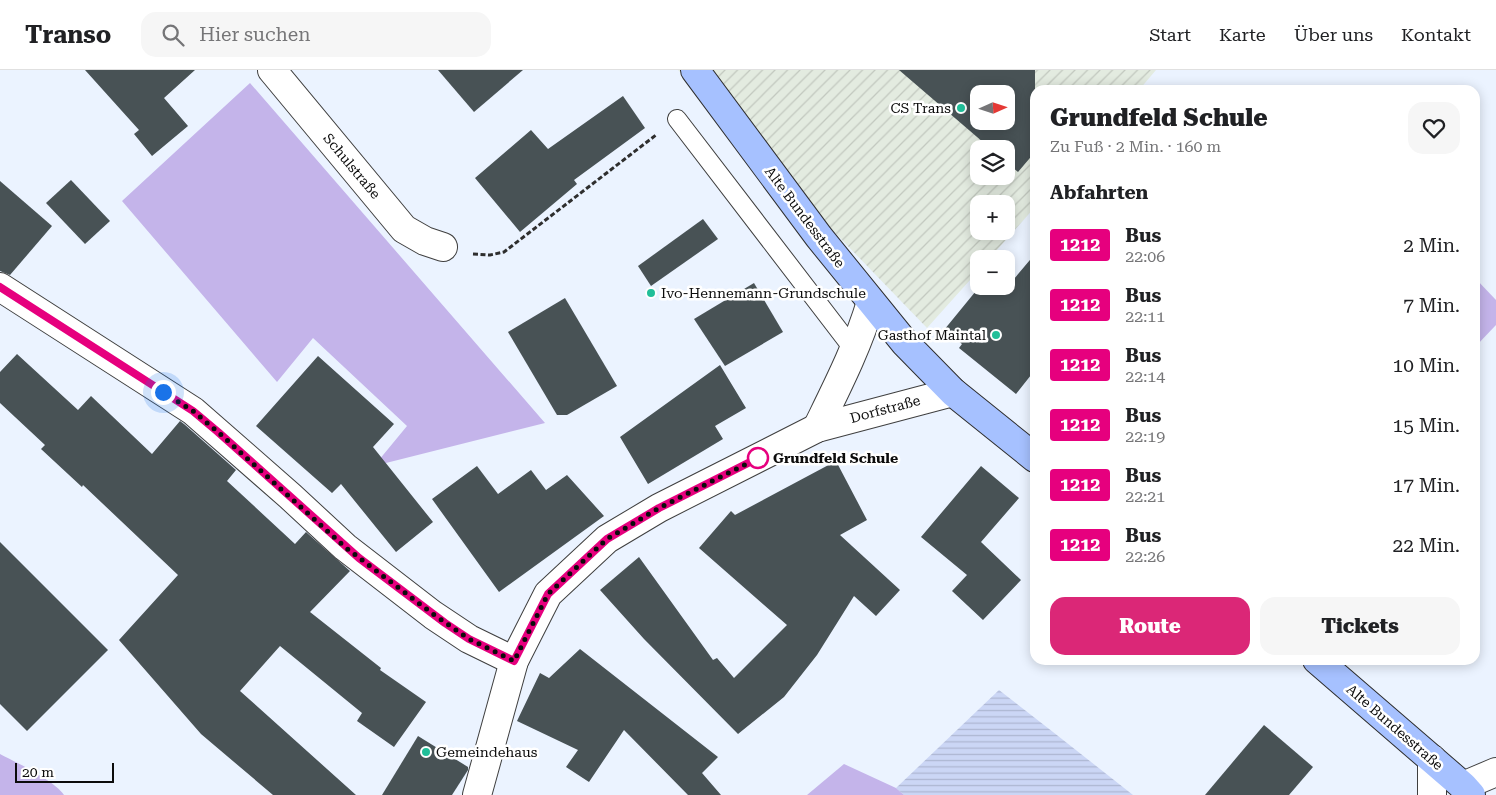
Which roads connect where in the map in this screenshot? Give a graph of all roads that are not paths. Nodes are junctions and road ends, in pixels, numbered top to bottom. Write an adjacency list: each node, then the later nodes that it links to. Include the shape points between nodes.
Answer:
1 (272, 70): 4 (street, Schulstraße, via 404,229)
2 (695, 70): 6 (main road, Alte Bundesstraße)
3 (677, 119): 7 (lane)
4 (443, 247)
5 (0, 288): 11 (street, via 193,411 359,558 462,634)
6 (871, 302): 7 (street, Dorfstraße); 8 (main road, Alte Bundesstraße, via 905,344)
7 (854, 350): 9 (street, Dorfstraße)
8 (953, 392): 9 (street, Dorfstraße); 10 (main road, Alte Bundesstraße)
9 (817, 428): 11 (street, Dorfstraße, via 659,508 607,539 548,594)
10 (1030, 454)
11 (514, 661): 16 (street, Dorfstraße)
12 (1323, 665): 13 (main road, Alte Bundesstraße)
13 (1432, 759): 15 (main road, Alte Bundesstraße); 17 (street)
14 (1496, 772): 15 (street)
15 (1467, 790)
16 (477, 795)
17 (1432, 795)

